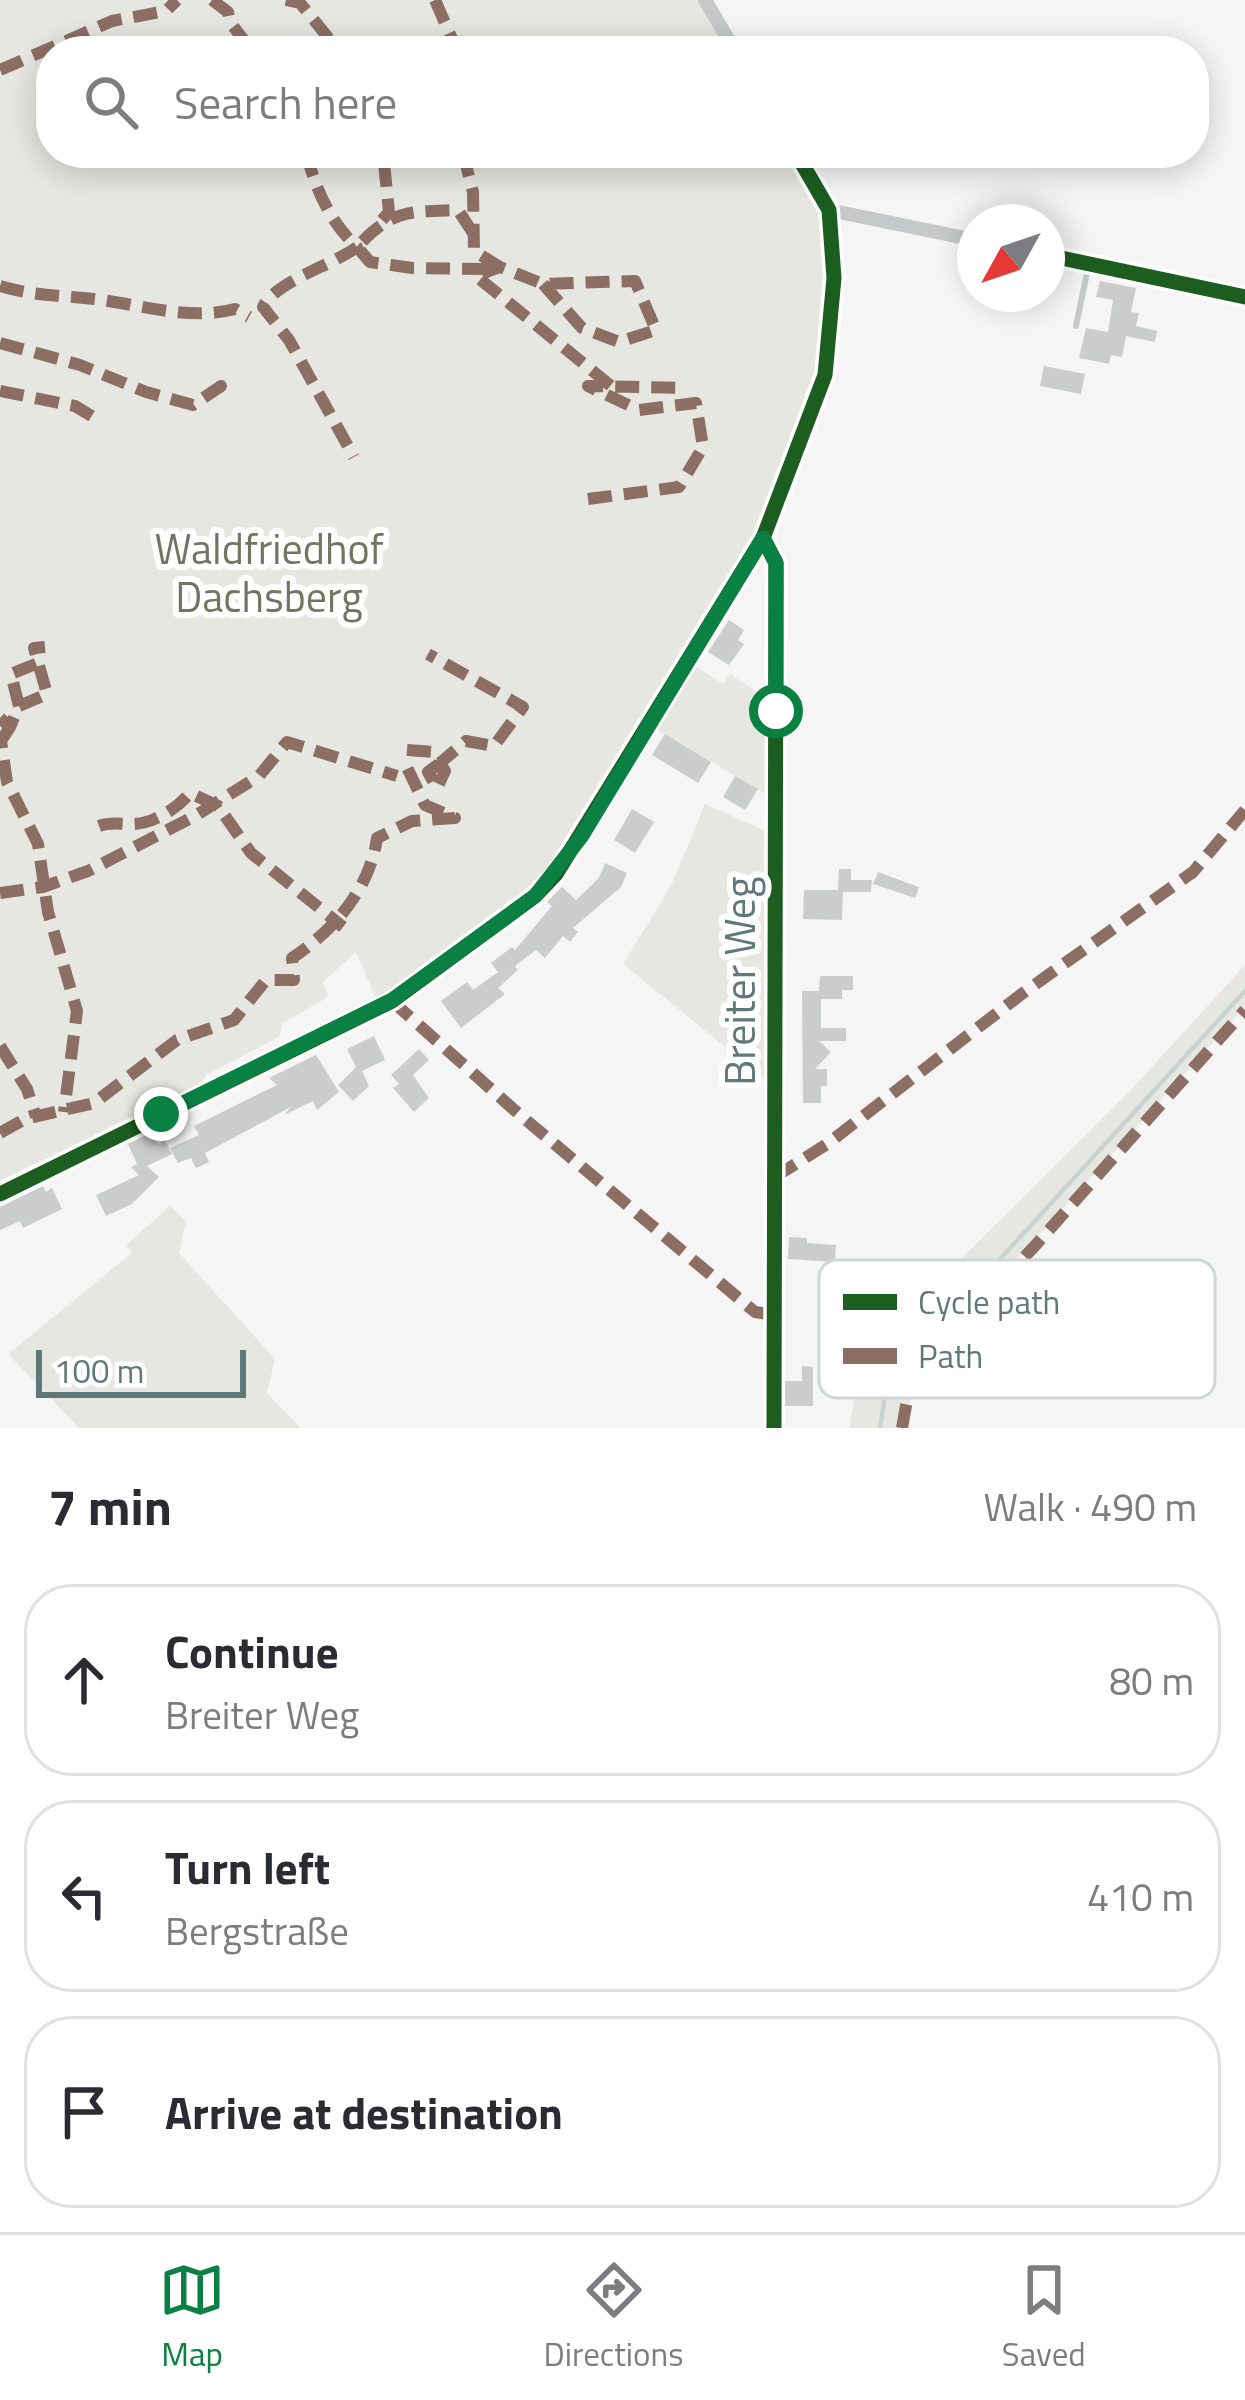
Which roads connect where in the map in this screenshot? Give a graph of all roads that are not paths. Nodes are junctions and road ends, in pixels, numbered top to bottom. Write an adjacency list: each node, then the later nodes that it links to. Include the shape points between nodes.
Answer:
1 (705, 0): 2 (street)
2 (726, 36)
3 (805, 168): 4 (street)
4 (830, 210): 5 (street); 10 (street, via 834,278 825,375)
5 (957, 236)
6 (1065, 260): 7 (street)
7 (1089, 265): 8 (street); 9 (lane)
8 (1245, 297)
9 (1076, 326)
10 (763, 538): 11 (street, via 581,837 535,896 392,1000); 12 (street, Breiter Weg, via 776,563)
11 (0, 1194)
12 (774, 1428)

